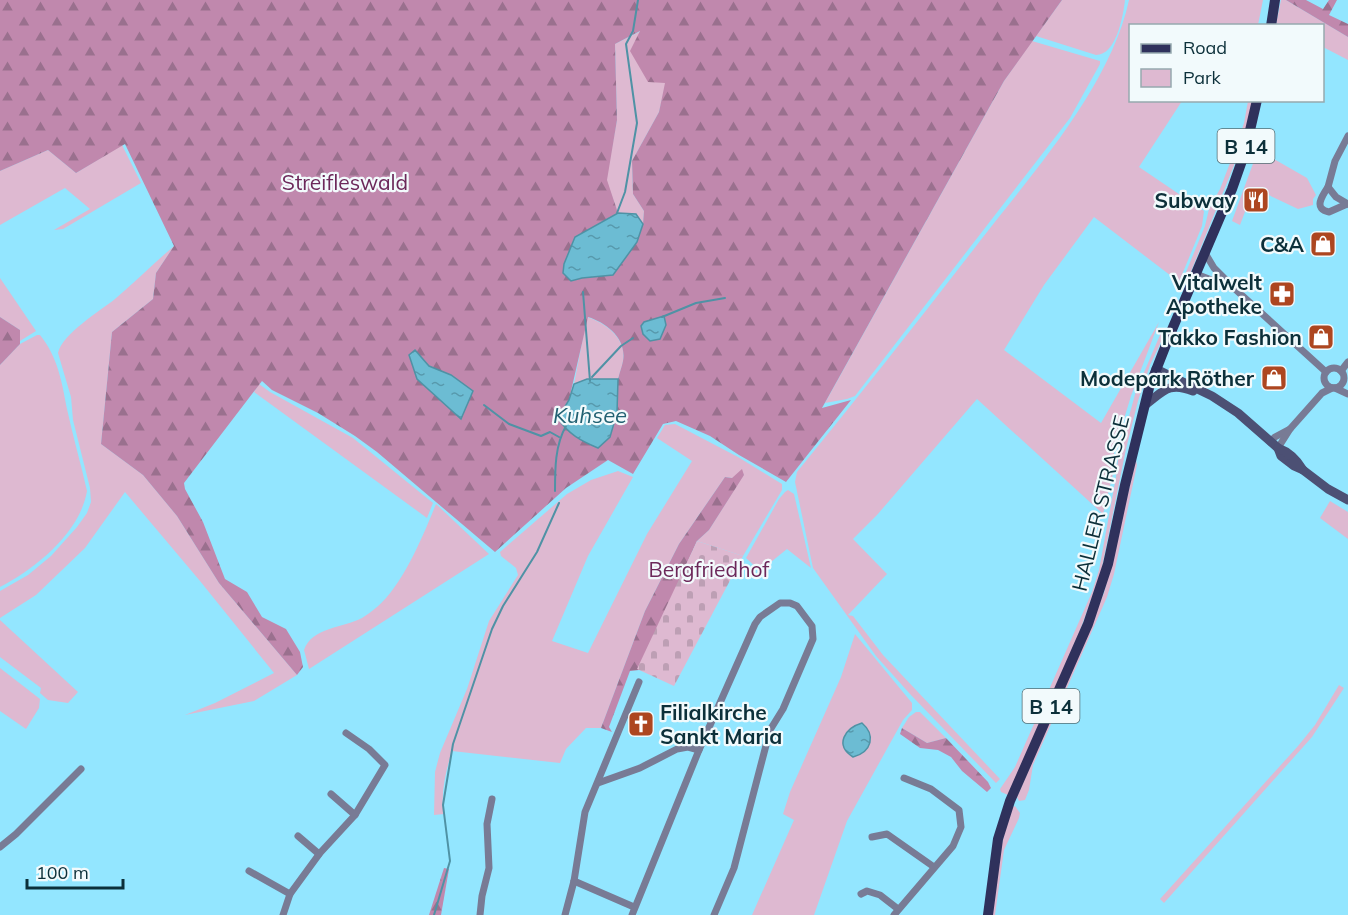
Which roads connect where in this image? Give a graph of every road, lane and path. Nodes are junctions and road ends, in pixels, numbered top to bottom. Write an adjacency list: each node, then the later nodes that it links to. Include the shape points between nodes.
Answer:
1 (1275, 0): 2 (main road)
2 (1271, 24)
3 (1256, 102): 7 (main road, HALLER STRASSE / B 14, via 1238,171)
4 (1348, 136): 5 (street)
5 (1328, 187): 6 (street); 6 (street, via 1319,201 1322,210 1329,212)
6 (1348, 204)
7 (1205, 253): 8 (main road, HALLER STRASSE / B 14); 9 (street)
8 (1196, 274): 9 (street); 11 (main road, HALLER STRASSE / B 14)
9 (1235, 289): 13 (street)
10 (1348, 362): 12 (street)
11 (1156, 369): 17 (main road, HALLER STRASSE / B 14); 18 (main road)
12 (1341, 371): 13 (street, via 1333,368); 14 (street)
13 (1326, 372): 15 (street, via 1324,377)
14 (1346, 382): 15 (street)
15 (1331, 386): 16 (street); 19 (street, via 1290,429 1275,437)
16 (1348, 394)
17 (1145, 405): 18 (main road, via 1164,389 1178,387); 45 (main road, HALLER STRASSE / B 14, via 1108,564 1091,614 1015,787 998,839)
18 (1238, 413): 19 (main road)
19 (1274, 445): 20 (main road)
20 (1348, 500)
21 (639, 682): 26 (street)
22 (346, 733): 29 (street, via 385,765)
23 (699, 750): 26 (street, via 683,747); 39 (street); 44 (street, via 760,617 780,603 797,606 812,626 813,639 770,730 734,868)
24 (81, 769): 32 (street)
25 (904, 778): 34 (street, via 931,789 959,810 961,826 953,846)
26 (598, 783): 36 (street, via 585,812)
27 (331, 794): 29 (street)
28 (492, 799): 42 (street, via 487,824 489,868)
29 (355, 814): 33 (street)
30 (298, 836): 33 (street)
31 (872, 837): 34 (street, via 886,834)
32 (0, 847)
33 (319, 854): 37 (street)
34 (934, 867): 40 (street)
35 (249, 871): 37 (street)
36 (574, 882): 39 (street); 43 (street)
37 (290, 894): 41 (street)
38 (861, 894): 40 (street, via 867,891 880,895)
39 (633, 911)
40 (896, 912)
41 (282, 915)
42 (480, 915)
43 (565, 915)
44 (714, 915)
45 (988, 915)

